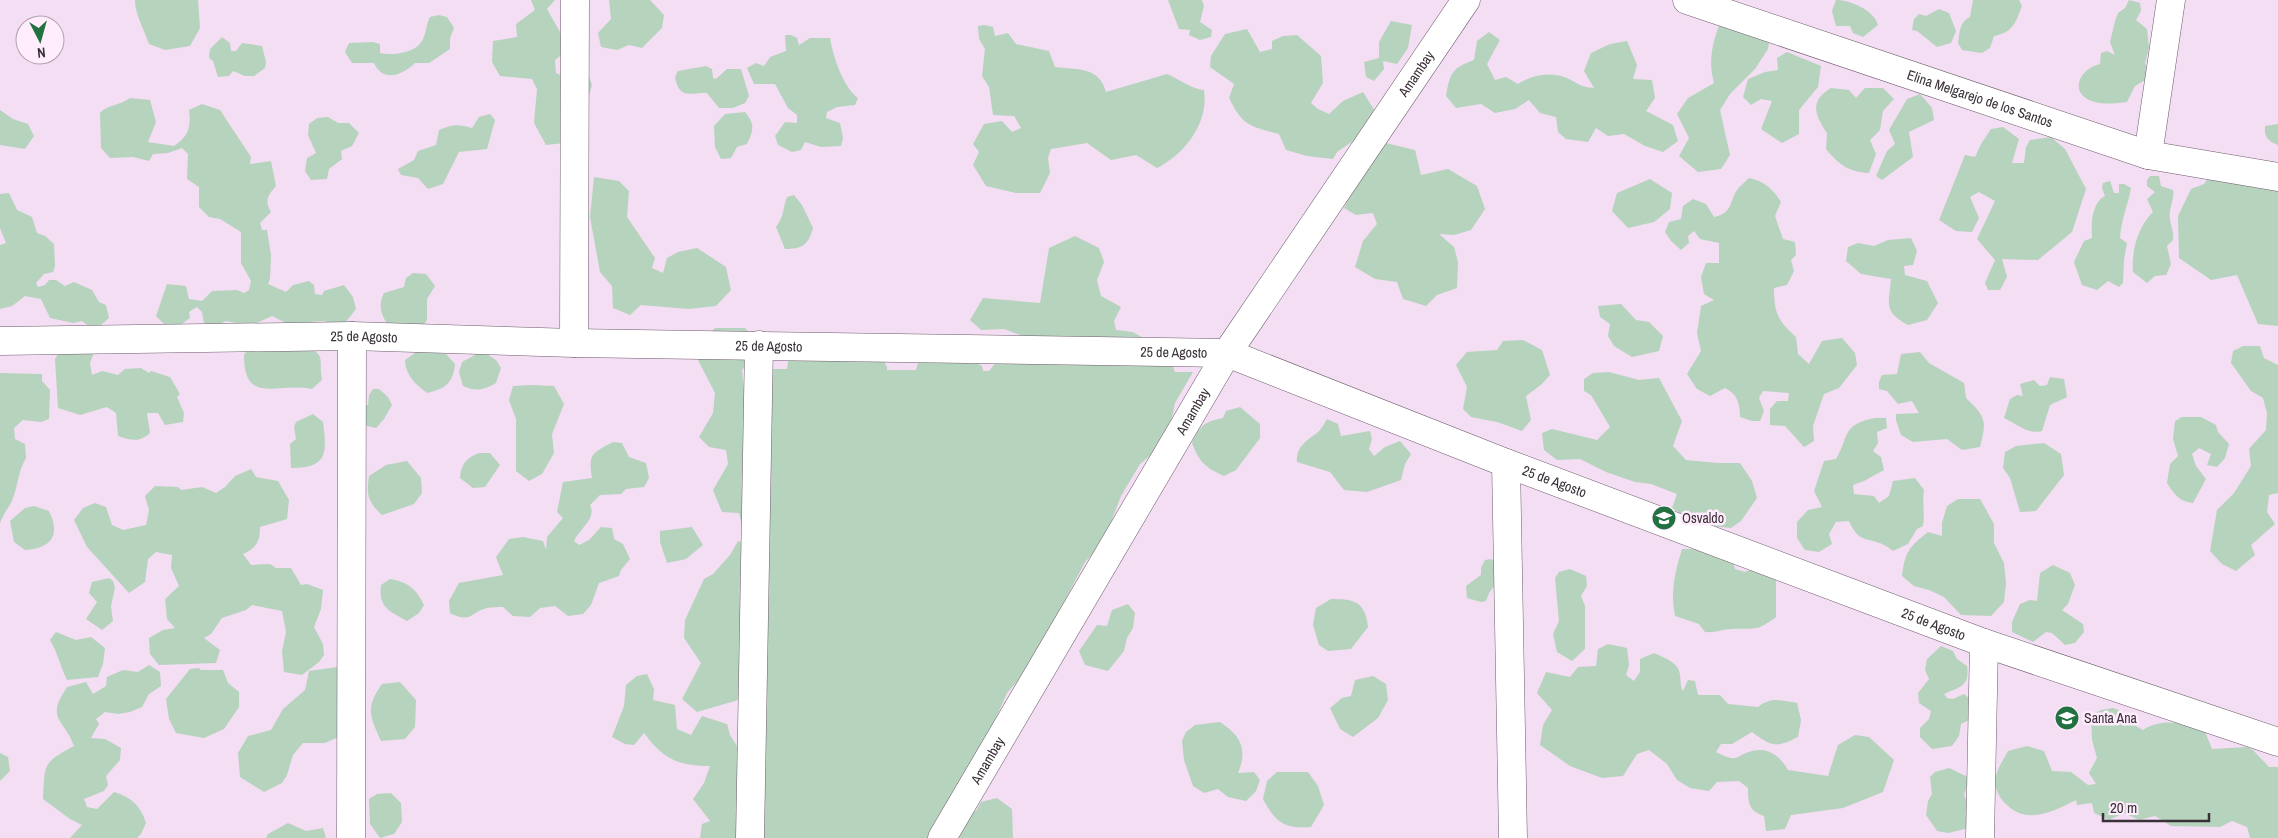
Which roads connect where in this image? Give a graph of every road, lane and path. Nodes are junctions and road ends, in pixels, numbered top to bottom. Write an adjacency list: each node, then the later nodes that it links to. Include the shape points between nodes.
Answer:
1 (575, 0): 9 (street)
2 (1466, 0): 11 (street, Amambay)
3 (1687, 0): 5 (street, Elina Melgarejo de los Santos)
4 (2171, 0): 5 (street)
5 (2148, 154): 6 (street, Elina Melgarejo de los Santos)
6 (2278, 177)
7 (352, 336): 8 (street, 25 de Agosto); 9 (street, 25 de Agosto); 15 (street)
8 (0, 341)
9 (574, 343): 10 (street, 25 de Agosto)
10 (759, 345): 11 (street, 25 de Agosto); 16 (street)
11 (1227, 353): 12 (street, 25 de Agosto); 17 (street, Amambay)
12 (1506, 463): 13 (street, 25 de Agosto); 18 (street)
13 (1984, 643): 14 (street, 25 de Agosto); 19 (street)
14 (2278, 742)
15 (351, 838)
16 (750, 838)
17 (942, 838)
18 (1513, 838)
19 (1980, 838)

